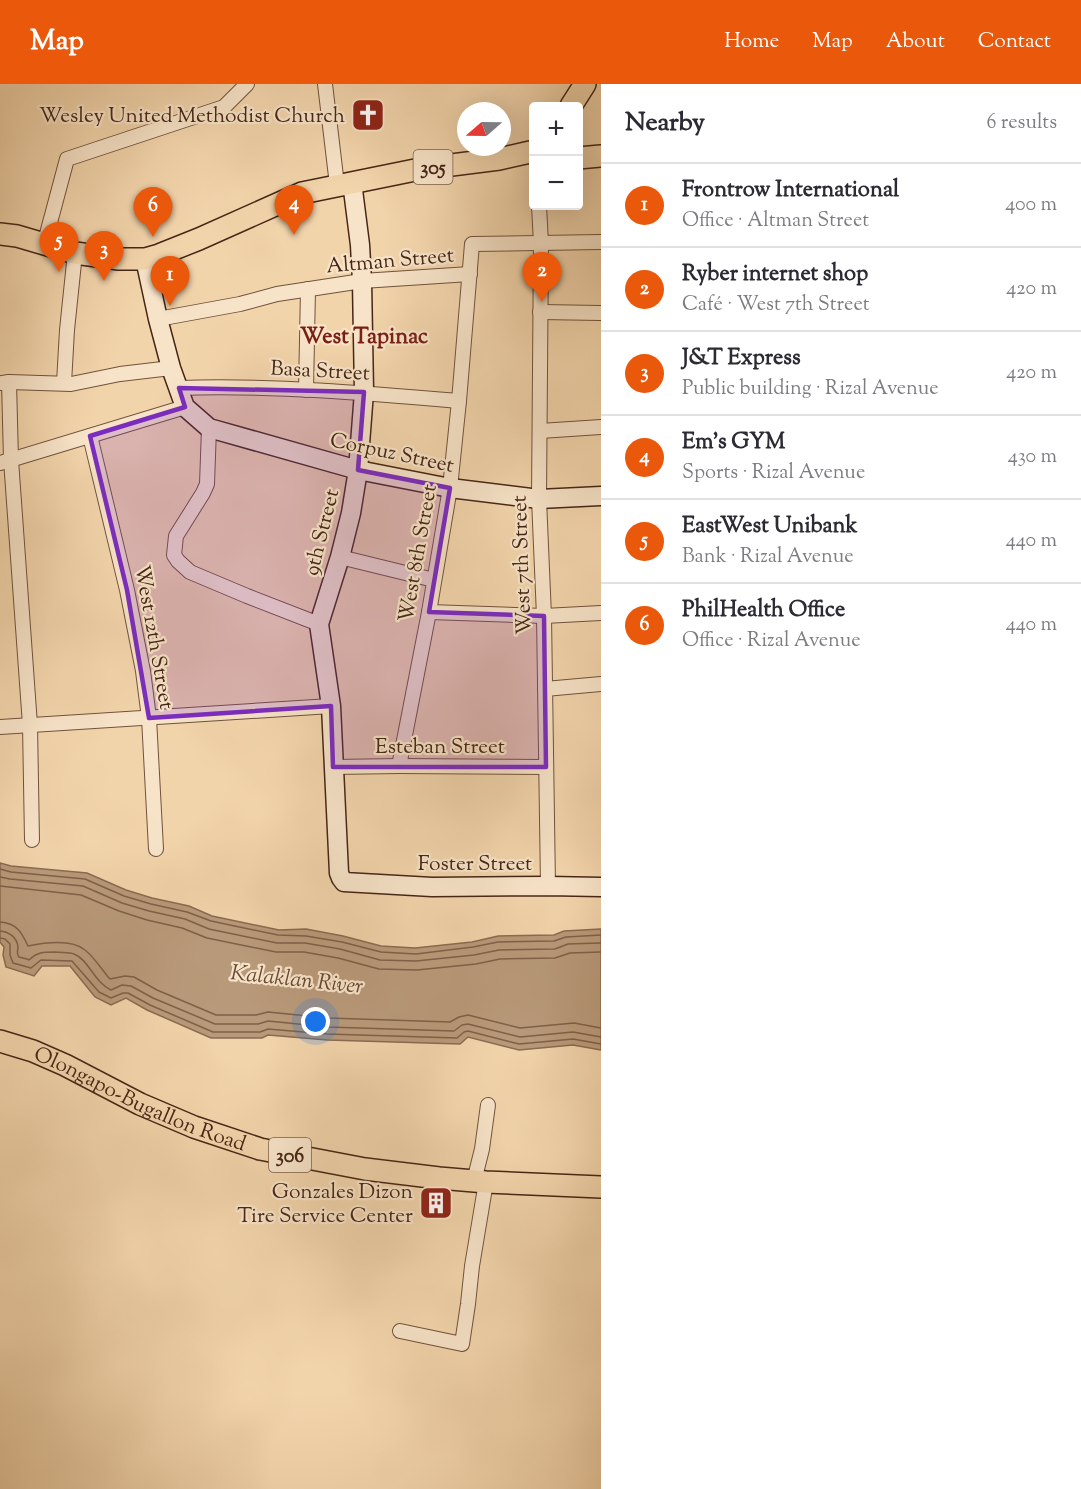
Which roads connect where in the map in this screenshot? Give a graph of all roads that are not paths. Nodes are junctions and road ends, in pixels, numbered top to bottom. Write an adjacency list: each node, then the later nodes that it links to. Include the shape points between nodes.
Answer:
1 (247, 84): 13 (street, via 224,107 67,159)
2 (325, 84): 8 (street, 9th Street)
3 (585, 84): 4 (main road)
4 (574, 102)
5 (529, 150): 8 (main road, 305, via 499,159)
6 (601, 156): 7 (main road)
7 (583, 158)
8 (344, 184): 15 (main road, 305, via 302,194); 17 (street, 9th Street, via 360,245)
9 (539, 210): 12 (street, West 7th Street)
10 (0, 234): 13 (main road, 305)
11 (601, 242): 12 (street, Altman Street)
12 (541, 243): 16 (street, Altman Street, via 473,243); 19 (street, West 7th Street)
13 (44, 244): 14 (main road, 305)
14 (75, 253): 15 (main road, 305); 24 (street)
15 (145, 259): 21 (street, Corpuz Street)
16 (470, 274): 17 (street, Altman Street); 28 (street, West 8th Street)
17 (362, 280): 18 (street, Altman Street); 27 (street, 9th Street)
18 (308, 289): 21 (street, Altman Street); 26 (street)
19 (540, 312): 20 (street); 32 (street, West 7th Street)
20 (601, 313)
21 (158, 319): 22 (street, Corpuz Street)
22 (171, 368): 24 (street); 25 (street, Corpuz Street)
23 (4, 383): 24 (street); 34 (street)
24 (64, 383)
25 (179, 388): 26 (street, Basa Street); 29 (street, Corpuz Street)
26 (306, 390): 27 (street, Basa Street)
27 (364, 392): 28 (street, Basa Street); 35 (street, 9th Street)
28 (459, 401): 36 (street, West 8th Street)
29 (186, 407): 31 (street, Corpuz Street); 33 (street)
30 (601, 427): 32 (street)
31 (209, 429): 35 (street, Corpuz Street); 44 (street, via 207,484 176,537 174,555 190,572)
32 (540, 431): 38 (street, West 7th Street)
33 (90, 436): 34 (street); 48 (street, West 12th Street, via 127,590)
34 (5, 462): 49 (street)
35 (358, 470): 36 (street, Corpuz Street); 39 (street, 9th Street)
36 (450, 488): 38 (street, Corpuz Street); 40 (street, West 8th Street)
37 (601, 496): 38 (street, Corpuz Street)
38 (539, 499): 43 (street, West 7th Street)
39 (340, 558): 40 (street); 44 (street, 9th Street)
40 (434, 580): 41 (street, West 8th Street)
41 (429, 612): 43 (street); 51 (street, West 8th Street)
42 (601, 613): 43 (street)
43 (544, 616): 46 (street, West 7th Street)
44 (319, 624): 47 (street, 9th Street)
45 (601, 684): 46 (street)
46 (545, 689): 53 (street, West 7th Street)
47 (331, 706): 48 (street); 52 (street, 9th Street)
48 (149, 718): 49 (street); 55 (street, West 12th Street)
49 (30, 725): 50 (street); 54 (street)
50 (0, 727)
51 (399, 766): 52 (street, Esteban Street); 53 (street, Esteban Street)
52 (333, 767): 56 (street, 9th Street, via 339,873 342,881)
53 (546, 767): 57 (street, West 7th Street)
54 (32, 840)
55 (156, 849)
56 (350, 882): 57 (street, Foster Street, via 432,887)
57 (548, 885): 58 (street, Foster Street)
58 (601, 887)
59 (0, 1041): 61 (main road, Olongapo-Bugallon Road / 306, via 65,1065 194,1127 260,1149 365,1169)
60 (488, 1105): 61 (street)
61 (480, 1182): 62 (main road, Olongapo-Bugallon Road / 306); 63 (street, via 462,1344)
62 (601, 1186)
63 (400, 1331)

